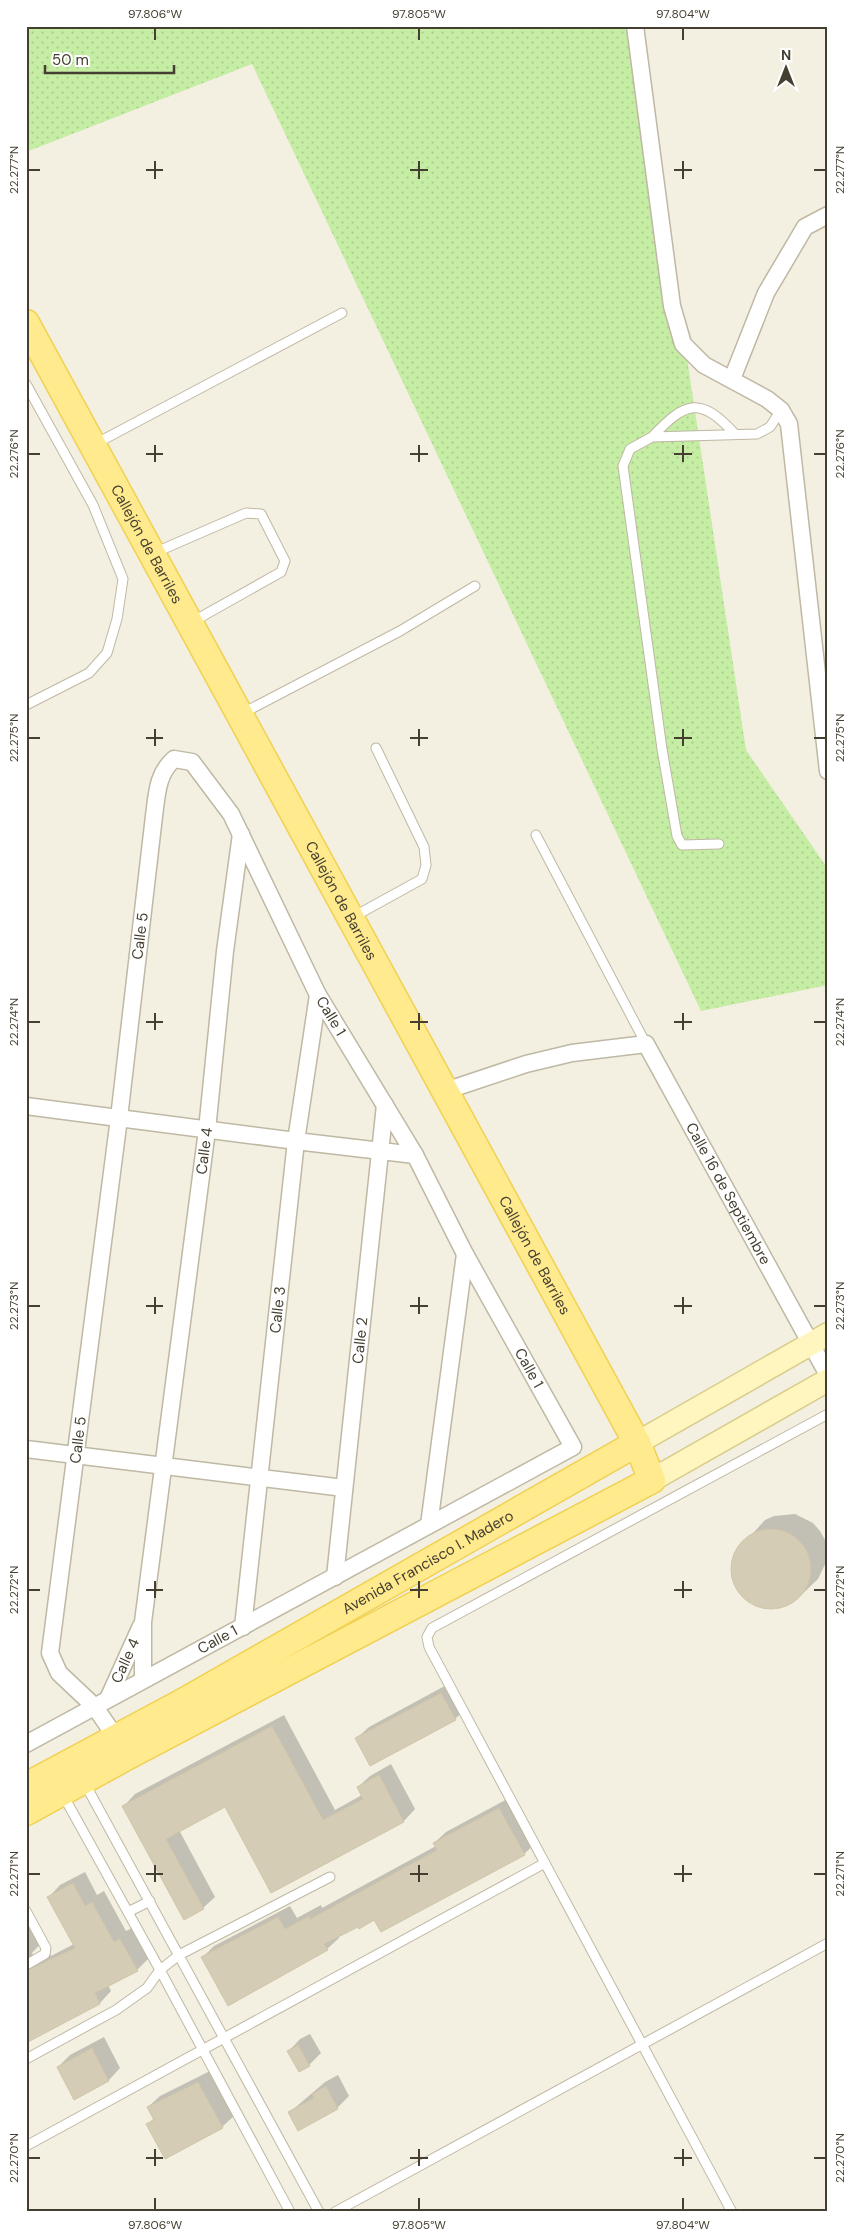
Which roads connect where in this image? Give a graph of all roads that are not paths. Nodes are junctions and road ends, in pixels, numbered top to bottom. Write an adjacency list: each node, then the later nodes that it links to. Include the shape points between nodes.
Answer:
1 (635, 26): 5 (street, via 672,306 683,344 704,365)
2 (828, 215): 5 (street, via 805,227 766,293)
3 (342, 313): 10 (lane)
4 (26, 323): 10 (main road, Callejón de Barriles)
5 (732, 379): 7 (street)
6 (26, 384): 14 (lane, via 93,505 123,579 117,619 107,653 88,673)
7 (781, 410): 8 (lane, via 770,427 757,434); 18 (street, via 789,424)
8 (736, 434): 9 (lane); 9 (lane, via 718,415 703,408 678,412)
9 (652, 437): 21 (lane, via 630,449 623,466 676,836 682,845)
10 (93, 445): 11 (main road, Callejón de Barriles)
11 (152, 554): 13 (main road, Callejón de Barriles); 13 (lane, via 246,512 261,514 285,561 281,572)
12 (475, 586): 15 (lane, via 400,632)
13 (190, 623): 15 (main road, Callejón de Barriles)
14 (26, 705)
15 (239, 715): 22 (main road, Callejón de Barriles)
16 (376, 748): 22 (lane, via 424,847 426,865 422,879)
17 (174, 759): 19 (street, Calle 1, via 192,762 231,814); 28 (street, Calle 5, via 164,768 158,786)
18 (828, 770)
19 (241, 834): 23 (street, Calle 1); 29 (street, Calle 4, via 225,951)
20 (536, 835): 24 (lane)
21 (719, 844)
22 (350, 918): 25 (main road, Callejón de Barriles)
23 (318, 995): 26 (street, Calle 1); 30 (street, Calle 3)
24 (646, 1044): 25 (street, via 526,1064); 34 (street, Calle 16 de Septiembre)
25 (445, 1091): 38 (main road, Callejón de Barriles)
26 (385, 1105): 31 (street, Calle 2); 32 (street, Calle 1)
27 (26, 1106): 28 (street)
28 (119, 1118): 29 (street); 40 (street, Calle 5)
29 (207, 1130): 30 (street); 41 (street, Calle 4)
30 (296, 1141): 31 (street); 42 (street, Calle 3)
31 (379, 1151): 32 (street); 44 (street, Calle 2)
32 (415, 1154): 33 (street, Calle 1)
33 (465, 1254): 45 (street); 45 (street, Calle 1, via 574,1447)
34 (819, 1339): 35 (street, Calle 16 de Septiembre); 38 (main road, Avenida Francisco I. Madero)
35 (828, 1376)
36 (828, 1380): 43 (main road, Avenida Francisco I. Madero)
37 (828, 1414): 56 (lane, via 432,1628 426,1637)
38 (637, 1443): 43 (main road, Callejón de Barriles); 52 (main road, Avenida Francisco I. Madero)
39 (26, 1449): 40 (street)
40 (76, 1455): 41 (street); 50 (street, Calle 5, via 50,1653 59,1673)
41 (164, 1466): 42 (street); 47 (street, Calle 4)
42 (258, 1477): 44 (street); 48 (street, Calle 3)
43 (652, 1480): 52 (main road, Avenida Francisco I. Madero)
44 (344, 1488): 46 (street, Calle 2)
45 (429, 1525): 46 (street, Calle 1)
46 (335, 1576): 48 (street, Calle 1)
47 (144, 1622): 49 (street, Calle 4); 50 (street, Calle 4)
48 (243, 1627): 49 (street, Calle 1)
49 (144, 1679): 50 (street, Calle 1)
50 (101, 1703): 51 (street, Calle 1); 52 (street, Calle 5)
51 (26, 1744)
52 (122, 1747): 53 (main road, Avenida Francisco I. Madero)
53 (67, 1777): 54 (main road, Avenida Francisco I. Madero); 55 (main road, Avenida Francisco I. Madero); 58 (lane); 60 (lane)
54 (26, 1786)
55 (26, 1812)
56 (546, 1863): 65 (lane); 66 (lane)
57 (330, 1877): 62 (lane)
58 (150, 1901): 60 (lane); 62 (lane)
59 (26, 1911): 63 (lane, via 46,1948 45,1954)
60 (128, 1912): 64 (lane)
61 (828, 1943): 66 (lane)
62 (179, 1955): 64 (lane); 65 (lane)
63 (26, 1965)
64 (160, 1970): 67 (lane); 68 (lane, via 147,1988 116,2010)
65 (224, 2038): 67 (lane); 71 (lane)
66 (643, 2044): 72 (lane); 73 (lane)
67 (202, 2050): 69 (lane); 70 (lane)
68 (26, 2058)
69 (26, 2146)
70 (290, 2212)
71 (318, 2212)
72 (336, 2212)
73 (732, 2212)

